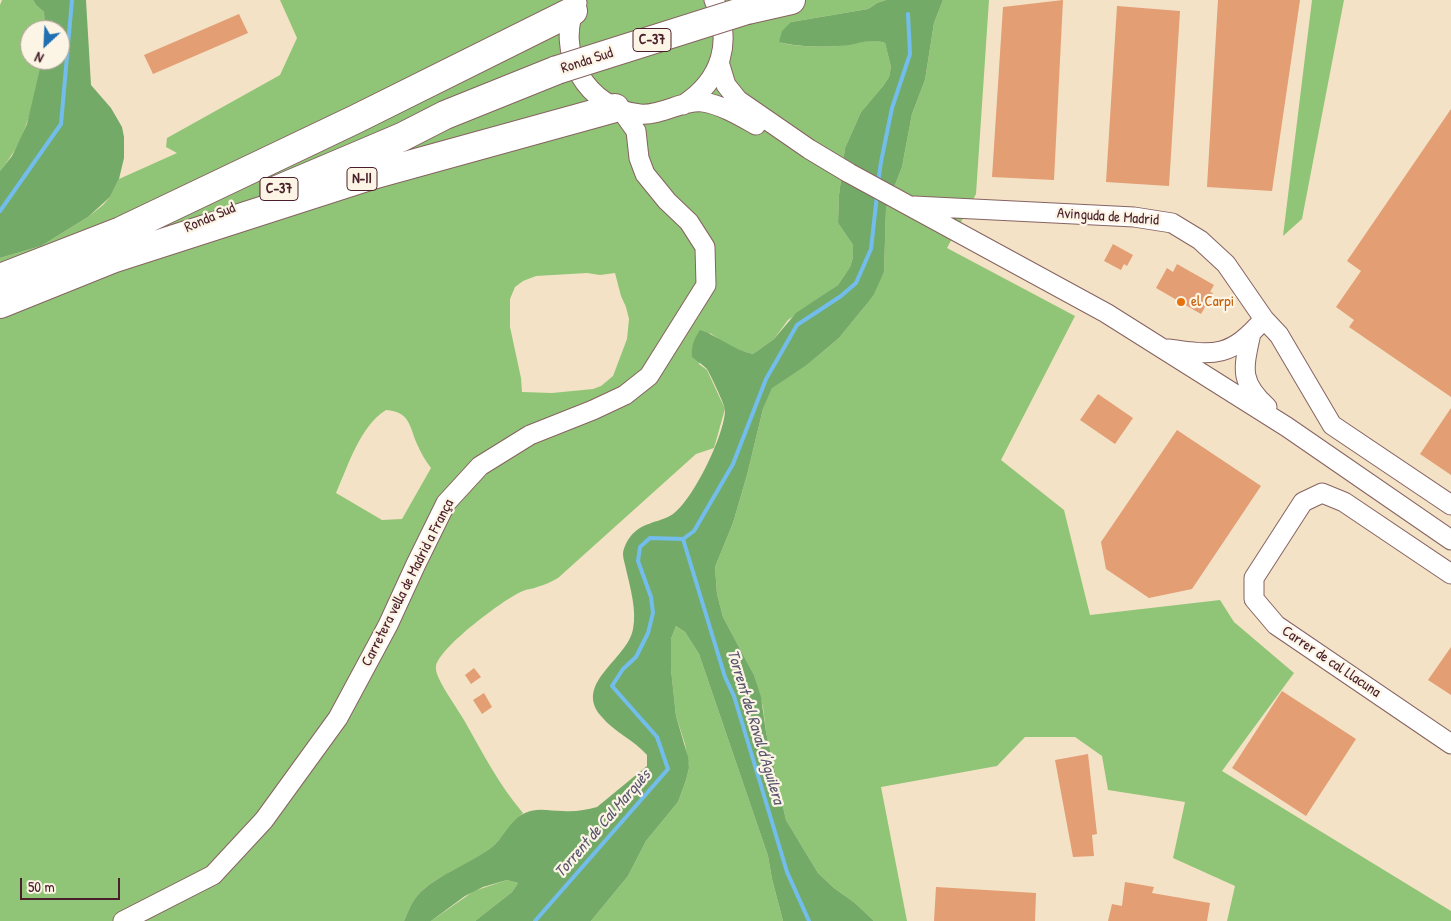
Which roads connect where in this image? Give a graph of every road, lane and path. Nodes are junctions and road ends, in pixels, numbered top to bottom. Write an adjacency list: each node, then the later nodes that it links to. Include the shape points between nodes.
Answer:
1 (714, 0): 4 (street, N-II, via 723,29)
2 (791, 0): 8 (highway, Ronda Sud / C-37, bridge, via 747,10 557,70)
3 (576, 6): 6 (street, N-II, via 569,27 572,60 589,88 601,100); 12 (highway, N-II, via 356,119)
4 (719, 62): 5 (street, N-II, via 705,87); 10 (street, N-II, via 726,85 738,100)
5 (682, 106): 7 (street, N-II); 10 (street, N-II, via 702,102 716,106)
6 (618, 109): 7 (street, N-II, via 640,114); 9 (street, Carretera vella de Madrid a França, via 636,131); 13 (highway, N-II, via 376,174)
7 (659, 112): 9 (street, via 643,131)
8 (445, 115): 12 (highway, Ronda Sud / C-37, via 398,129); 13 (highway, Ronda Sud / C-37, via 402,137)
9 (639, 143): 23 (street, Carretera vella de Madrid a França, via 645,174 689,222 705,247 706,285 649,376 625,395 530,435 480,466 446,503 388,625 338,718 264,820 213,875)
10 (809, 149): 11 (street, N-II)
11 (910, 206): 16 (street, Avinguda de Madrid, via 1134,217 1172,223 1200,240 1226,264); 17 (street, N-II, via 1106,313)
12 (121, 231): 14 (highway, C-37)
13 (112, 259): 15 (highway, C-37)
14 (0, 278)
15 (0, 304)
16 (1257, 326): 17 (street, via 1236,346 1214,353); 18 (street, via 1244,373 1246,382); 19 (street, Avinguda de Madrid, via 1279,335 1332,425)
17 (1162, 348): 18 (street, N-II)
18 (1287, 427): 20 (street, N-II)
19 (1451, 505)
20 (1451, 540)
21 (1451, 574): 22 (street, Carrer de cal Llacuna, via 1344,502 1322,494 1303,502 1254,578 1254,599 1276,625)
22 (1451, 744)
23 (124, 921)

